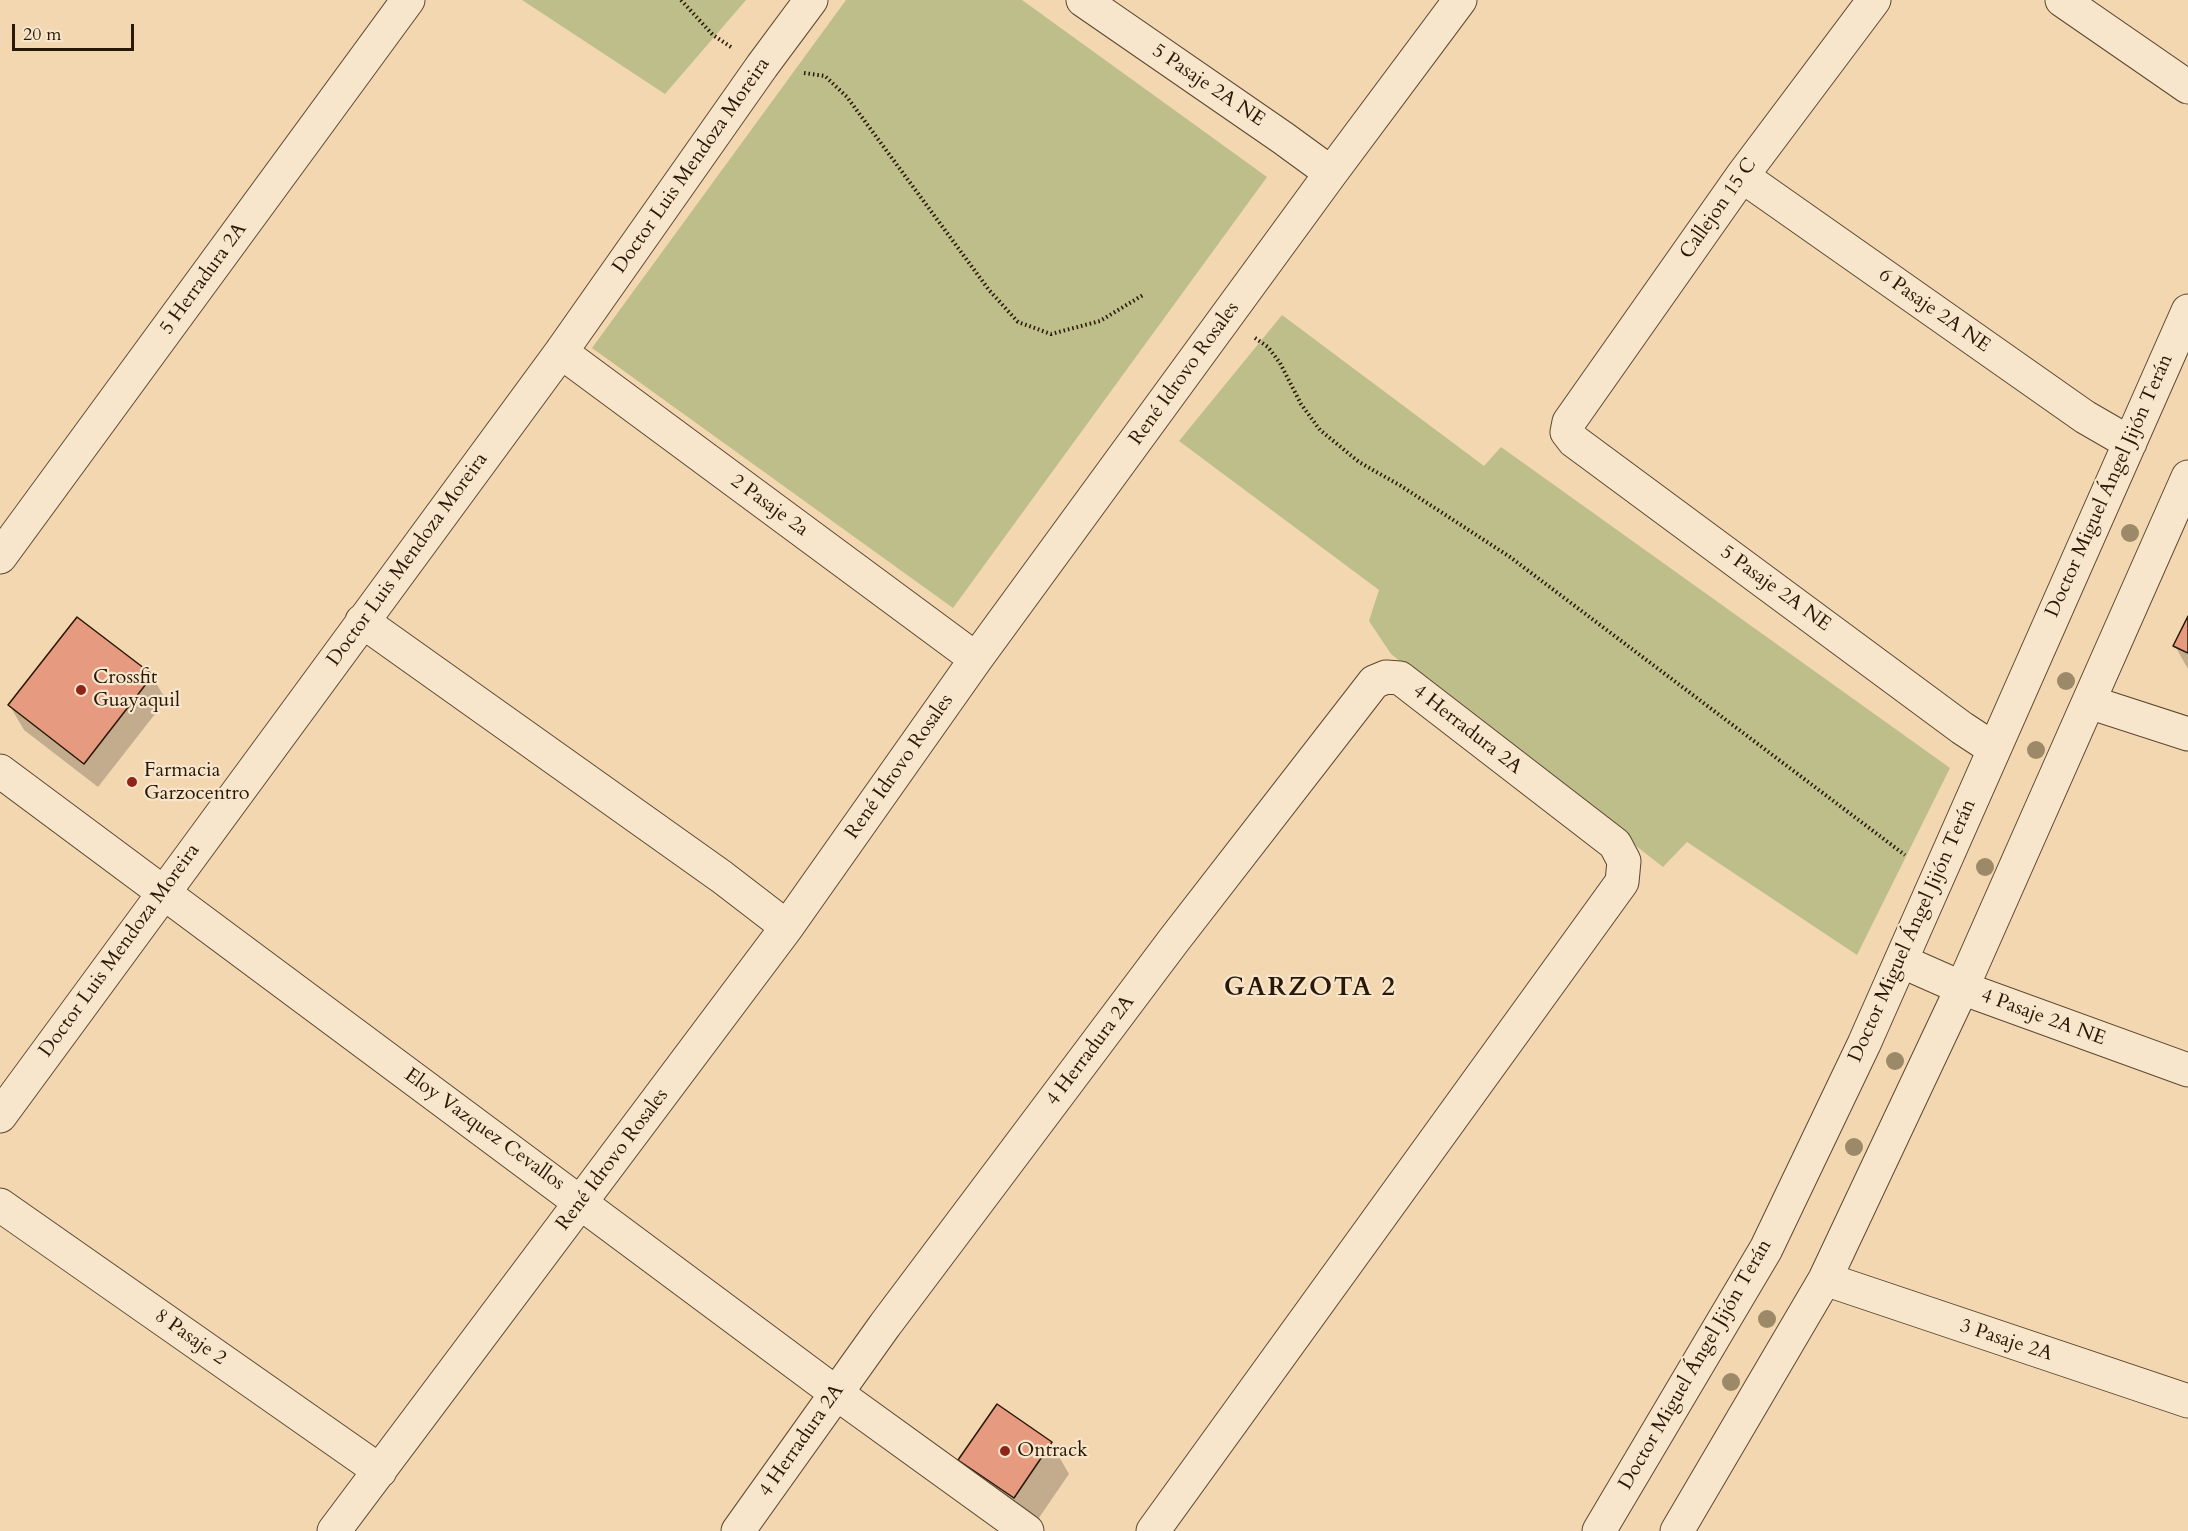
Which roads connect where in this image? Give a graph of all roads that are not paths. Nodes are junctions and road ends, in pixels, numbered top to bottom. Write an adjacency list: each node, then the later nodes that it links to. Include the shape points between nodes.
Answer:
1 (408, 0): 15 (street, 5 Herradura 2A)
2 (811, 0): 11 (street, Doctor Luis Mendoza Moreira)
3 (1083, 0): 8 (street, 5 Pasaje 2A NE)
4 (1460, 0): 8 (street, René Idrovo Rosales)
5 (1874, 0): 9 (street, Callejon 15 C)
6 (2062, 0): 7 (street)
7 (2188, 87)
8 (1331, 173): 17 (street, René Idrovo Rosales)
9 (1742, 176): 12 (street, Callejon 15 C); 13 (street, 6 Pasaje 2A NE, via 2085,417)
10 (2188, 310): 13 (street, Doctor Miguel Ángel Jijón Terán)
11 (561, 352): 16 (street, Doctor Luis Mendoza Moreira); 17 (street, 2 Pasaje 2a)
12 (1569, 422): 20 (street, 5 Pasaje 2A NE, via 1567,432 1574,441)
13 (2130, 443): 20 (street, Doctor Miguel Ángel Jijón Terán)
14 (2188, 477): 18 (street)
15 (0, 557)
16 (362, 621): 22 (street, Doctor Luis Mendoza Moreira); 23 (street)
17 (976, 659): 23 (street, René Idrovo Rosales)
18 (2089, 702): 19 (street); 25 (street)
19 (2188, 734)
20 (1994, 749): 24 (street, Doctor Miguel Ángel Jijón Terán)
21 (0, 771): 22 (street, Eloy Vazquez Cevallos)
22 (163, 893): 27 (street, Doctor Luis Mendoza Moreira); 28 (street, Eloy Vazquez Cevallos)
23 (787, 927): 28 (street, René Idrovo Rosales)
24 (1901, 961): 25 (street, 4 Pasaje 2A NE); 38 (street, Doctor Miguel Ángel Jijón Terán, via 1766,1249)
25 (1962, 988): 26 (street, 4 Pasaje 2A NE); 30 (street)
26 (2188, 1070)
27 (0, 1116)
28 (582, 1202): 31 (street, Eloy Vazquez Cevallos); 33 (street, René Idrovo Rosales)
29 (0, 1205): 33 (street, 8 Pasaje 2)
30 (1825, 1279): 32 (street, 3 Pasaje 2A); 39 (street)
31 (836, 1393): 35 (street, 4 Herradura 2A); 36 (street, Eloy Vazquez Cevallos); 37 (street, 4 Herradura 2A, via 1167,950 1374,682 1386,677 1400,678 1615,843 1624,861 1622,882)
32 (2188, 1401)
33 (380, 1471): 34 (street, René Idrovo Rosales)
34 (334, 1531)
35 (738, 1531)
36 (1027, 1531)
37 (1153, 1531)
38 (1599, 1531)
39 (1677, 1531)

